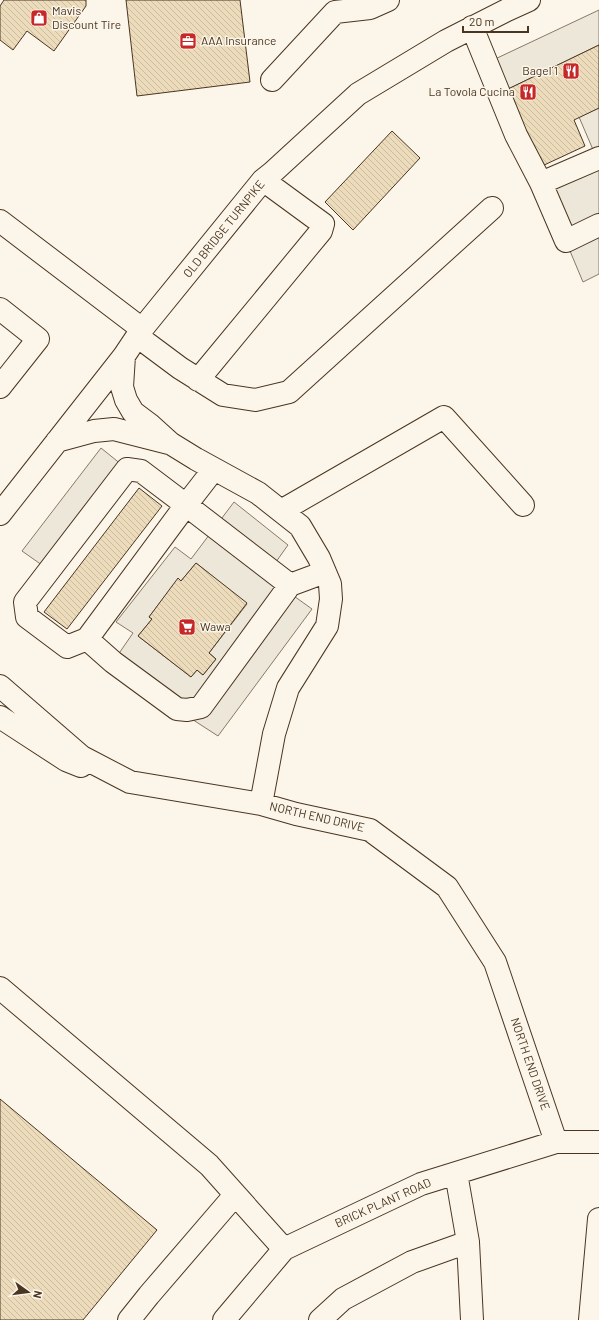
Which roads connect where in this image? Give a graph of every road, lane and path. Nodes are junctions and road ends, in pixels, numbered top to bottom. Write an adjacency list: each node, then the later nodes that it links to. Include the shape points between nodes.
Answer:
1 (388, 0): 5 (main road, via 370,8 335,12)
2 (529, 0): 3 (main road, OLD BRIDGE TURNPIKE)
3 (493, 8): 4 (main road, OLD BRIDGE TURNPIKE)
4 (472, 27): 7 (main road, OLD BRIDGE TURNPIKE, via 358,94); 8 (main road, via 516,135)
5 (272, 80)
6 (599, 158): 8 (main road)
7 (263, 180): 13 (main road, OLD BRIDGE TURNPIKE); 15 (main road, via 323,224 321,231)
8 (541, 183): 11 (main road, via 566,241)
9 (492, 208): 15 (main road, via 289,392 255,400 223,395)
10 (0, 221): 13 (main road)
11 (599, 225)
12 (0, 309): 16 (main road, via 38,339)
13 (139, 333): 14 (main road, OLD BRIDGE TURNPIKE); 15 (main road)
14 (124, 356): 17 (main road, OLD BRIDGE TURNPIKE); 18 (main road, via 122,387 126,400 133,412)
15 (198, 380)
16 (0, 387)
17 (57, 441): 18 (main road, via 94,431 114,429); 23 (main road, OLD BRIDGE TURNPIKE)
18 (170, 443): 19 (main road)
19 (214, 469): 20 (main road); 22 (main road, via 258,493)
20 (186, 505): 25 (main road); 26 (main road); 26 (main road, via 141,471 127,469 25,602 27,617 67,647)
21 (523, 506): 22 (main road, via 444,417)
22 (281, 511): 24 (main road, via 300,526)
23 (0, 514)
24 (325, 572): 25 (main road); 30 (main road, via 330,584 331,599 327,626 288,688 274,734)
25 (290, 585): 26 (main road, via 201,707 177,709)
26 (87, 639)
27 (0, 686): 29 (main road, NORTH END DRIVE, via 82,757)
28 (0, 717): 29 (main road, NORTH END DRIVE, via 66,760 97,773)
29 (130, 782): 30 (main road, NORTH END DRIVE)
30 (261, 804): 32 (main road, NORTH END DRIVE, via 370,830 447,887 495,962)
31 (0, 988): 35 (main road, via 209,1165)
32 (556, 1142): 33 (main road, BRICK PLANT ROAD); 34 (main road, BRICK PLANT ROAD)
33 (599, 1142)
34 (456, 1173): 37 (main road); 38 (main road, BRICK PLANT ROAD, via 421,1184)
35 (235, 1195): 38 (main road); 39 (main road)
36 (599, 1219): 43 (main road)
37 (468, 1242): 41 (main road, via 412,1262 343,1299); 42 (main road)
38 (284, 1250): 40 (main road, BRICK PLANT ROAD)
39 (129, 1320)
40 (224, 1320)
41 (320, 1320)
42 (472, 1320)
43 (590, 1320)

